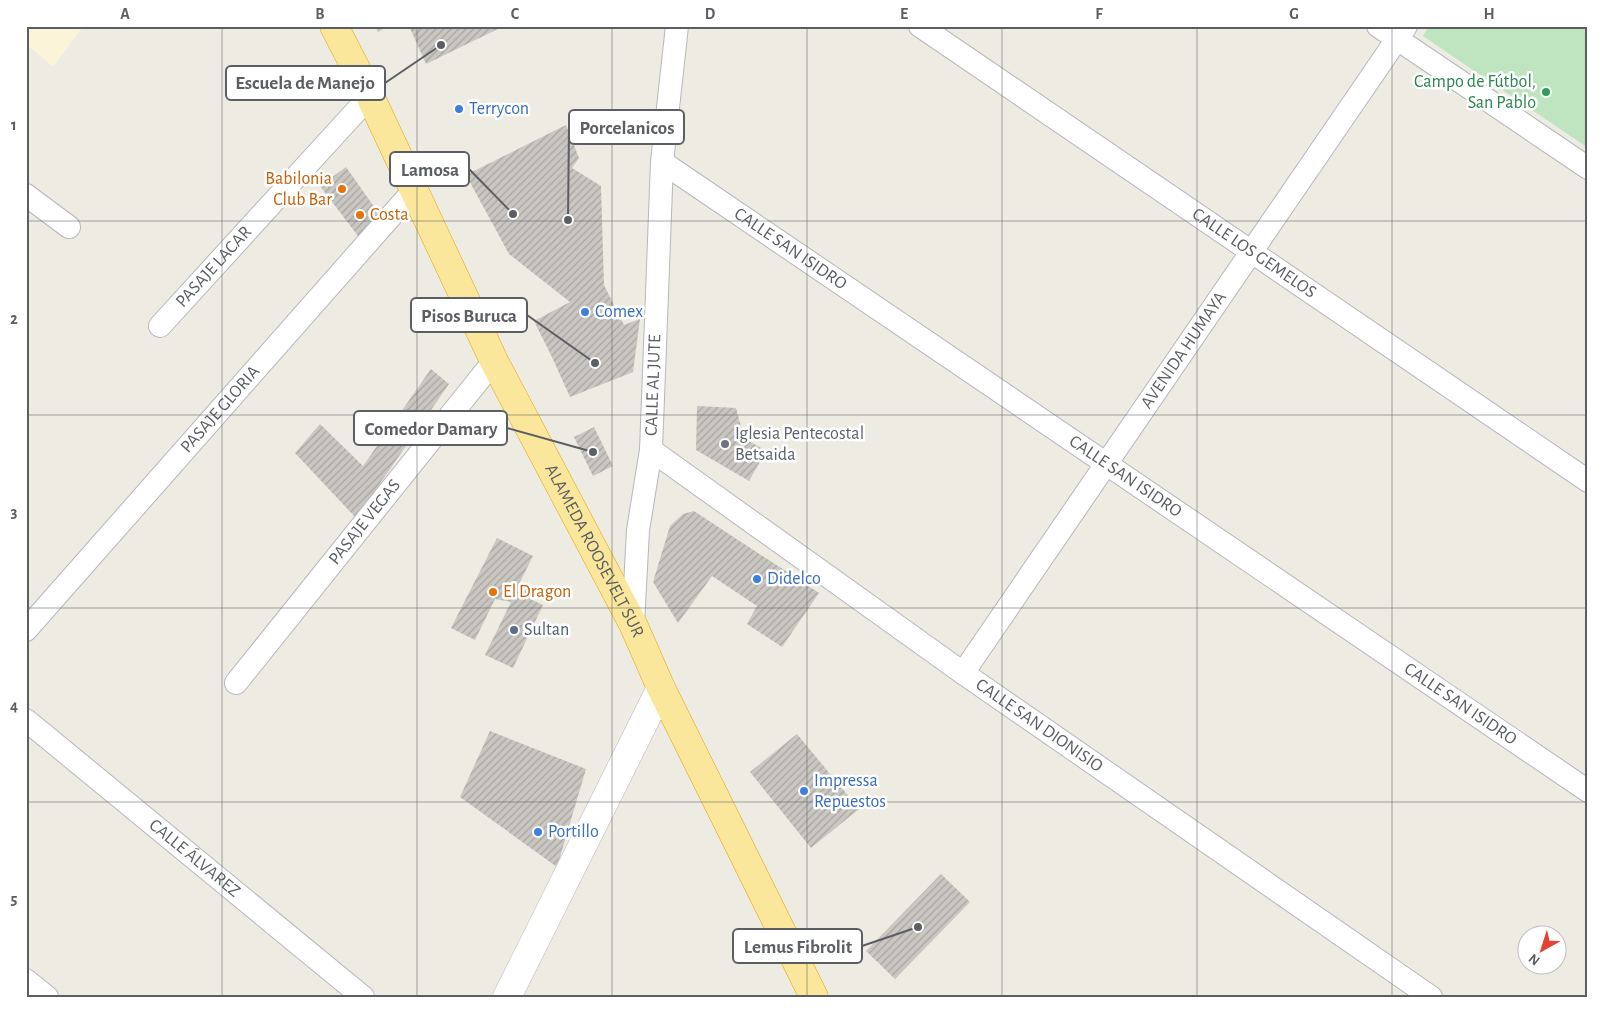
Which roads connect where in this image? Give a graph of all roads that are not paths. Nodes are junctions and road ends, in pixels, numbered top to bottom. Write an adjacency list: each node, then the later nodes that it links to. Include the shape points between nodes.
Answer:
1 (334, 26): 6 (highway, ALAMEDA ROOSEVELT SUR)
2 (677, 26): 7 (street, CALLE AL JUTE)
3 (920, 26): 12 (street, CALLE LOS GEMELOS)
4 (1378, 26): 5 (street)
5 (1402, 33): 8 (street); 12 (street, AVENIDA HUMAYA)
6 (370, 96): 9 (highway, ALAMEDA ROOSEVELT SUR); 13 (street, PASAJE LACAR)
7 (662, 162): 15 (street, CALLE AL JUTE); 16 (street, CALLE SAN ISIDRO)
8 (1588, 168)
9 (414, 190): 14 (highway, ALAMEDA ROOSEVELT SUR); 19 (street, PASAJE GLORIA)
10 (26, 195): 11 (street)
11 (69, 227)
12 (1252, 252): 16 (street, AVENIDA HUMAYA); 17 (street, CALLE LOS GEMELOS)
13 (160, 326)
14 (494, 361): 18 (highway, ALAMEDA ROOSEVELT SUR); 21 (street, PASAJE VEGAS)
15 (651, 450): 18 (street, CALLE AL JUTE, via 638,530); 20 (street, CALLE SAN DIONISIO)
16 (1106, 464): 20 (street, AVENIDA HUMAYA); 24 (street, CALLE SAN ISIDRO)
17 (1588, 481)
18 (633, 624): 22 (highway, ALAMEDA ROOSEVELT SUR)
19 (26, 630)
20 (963, 673): 30 (street, CALLE SAN DIONISIO)
21 (236, 683)
22 (661, 688): 28 (street); 29 (highway, ALAMEDA ROOSEVELT SUR)
23 (26, 720): 27 (street, CALLE ÁLVAREZ)
24 (1588, 791)
25 (26, 980): 26 (street)
26 (47, 997)
27 (363, 997)
28 (507, 997)
29 (814, 997)
30 (1431, 997)

